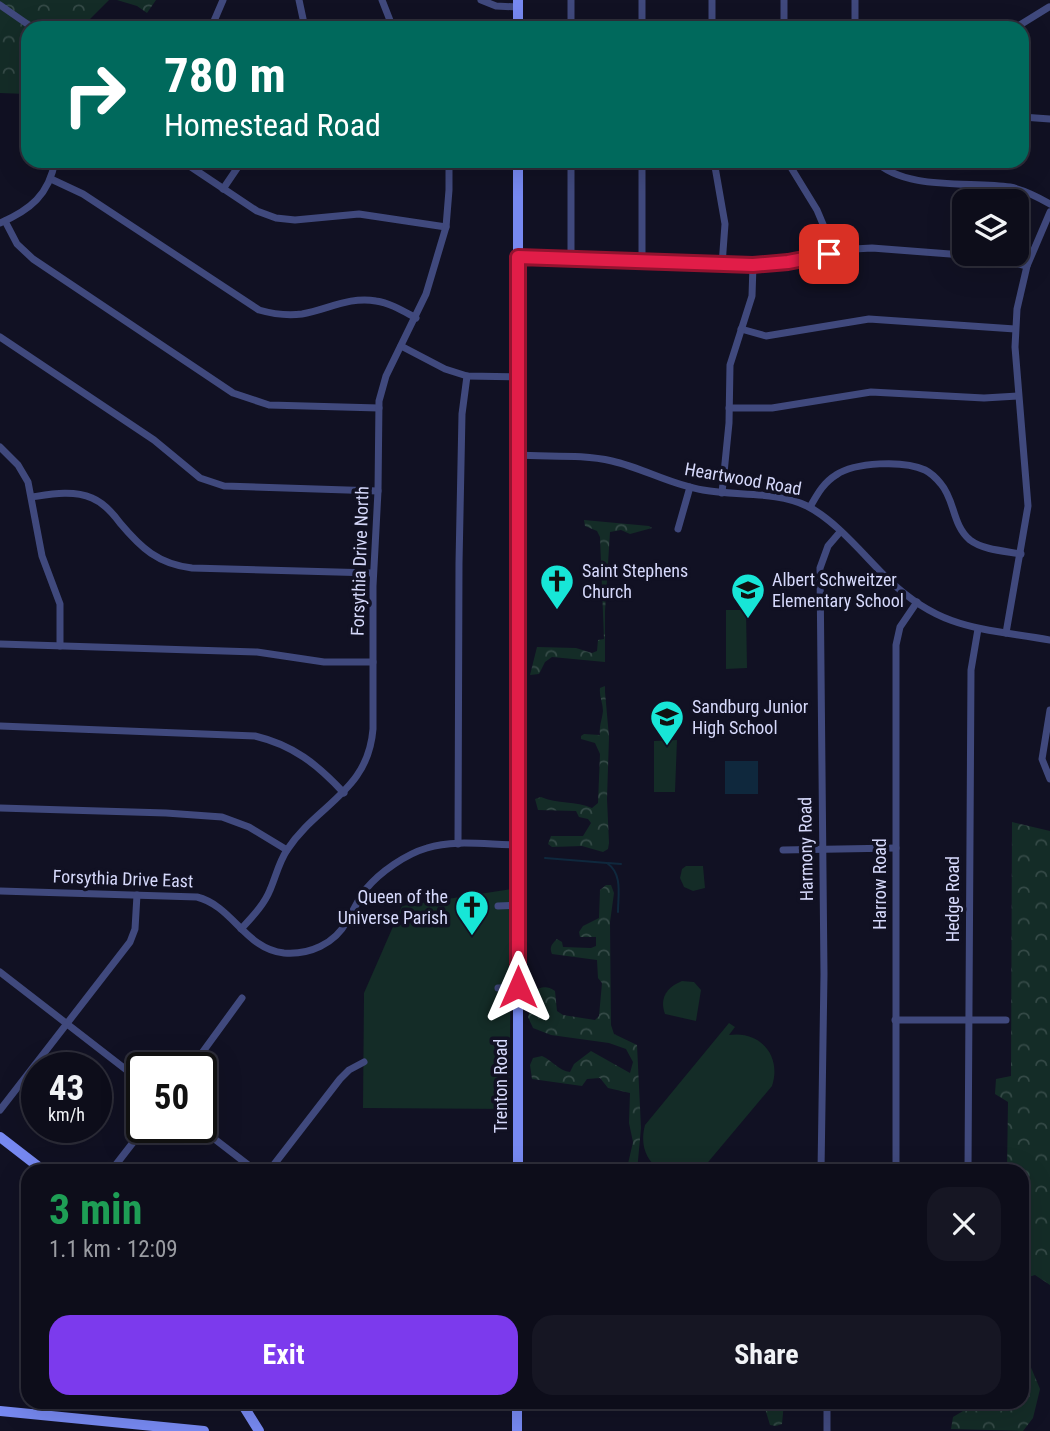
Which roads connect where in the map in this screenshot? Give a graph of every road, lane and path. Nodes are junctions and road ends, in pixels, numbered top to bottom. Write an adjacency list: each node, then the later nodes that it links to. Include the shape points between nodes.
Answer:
1 (223, 0): 14 (street)
2 (299, 0): 15 (street)
3 (382, 0): 16 (street)
4 (481, 0): 10 (street, via 496,6)
5 (571, 0): 17 (street)
6 (642, 0): 18 (street)
7 (712, 0): 19 (street)
8 (784, 0): 20 (street)
9 (855, 0): 21 (street)
10 (518, 4)
11 (0, 5): 13 (street)
12 (1048, 5): 22 (street)
13 (23, 21)
14 (214, 21)
15 (304, 21)
16 (390, 21)
17 (571, 21)
18 (642, 21)
19 (712, 21)
20 (784, 21)
21 (855, 21)
22 (1025, 21)
23 (1029, 118): 24 (street)
24 (1050, 119)
25 (53, 168): 35 (street)
26 (192, 168): 36 (street)
27 (237, 168): 36 (street)
28 (449, 168): 40 (street, Forsythia Drive North)
29 (518, 168): 43 (main road, Trenton Road)
30 (571, 168): 44 (street)
31 (642, 168): 46 (street)
32 (715, 168): 47 (street, via 725,224)
33 (791, 168): 41 (street, via 817,210)
34 (883, 168): 37 (street, via 931,181 1012,188)
35 (51, 179): 39 (street, via 32,207); 50 (street, via 83,194 258,310 298,315 364,299 383,302)
36 (223, 189): 40 (street, via 257,211 283,219 359,214)
37 (1050, 204)
38 (1050, 212): 45 (street)
39 (2, 222): 58 (street, via 33,259 233,393 269,405)
40 (446, 227): 50 (street, Forsythia Drive North)
41 (829, 254): 42 (street, via 873,248); 48 (street)
42 (952, 254)
43 (518, 257): 44 (street); 56 (main road, Trenton Road)
44 (570, 260): 46 (street)
45 (1029, 261)
46 (642, 263): 47 (street)
47 (722, 265): 48 (street)
48 (753, 265): 51 (street, via 752,296)
49 (1027, 266): 52 (street)
50 (416, 318): 54 (street, Forsythia Drive North)
51 (741, 329): 52 (street, via 775,335 869,319); 59 (street, via 730,365)
52 (1015, 329): 57 (street)
53 (0, 337): 63 (street, via 154,440 208,483)
54 (401, 346): 55 (street); 58 (street, Forsythia Drive North, via 386,376)
55 (467, 376): 56 (street); 83 (street, via 458,563)
56 (518, 377): 61 (main road, Trenton Road)
57 (1018, 396): 59 (street, via 871,392 780,407); 69 (street, via 1028,501)
58 (379, 408): 63 (street, Forsythia Drive North)
59 (729, 408): 64 (street)
60 (0, 447): 65 (street, via 18,465)
61 (517, 455): 62 (street, Heartwood Road, via 600,459); 84 (main road, Trenton Road)
62 (690, 487): 64 (street, Heartwood Road); 67 (street)
63 (378, 491): 70 (street, Forsythia Drive North)
64 (722, 493): 66 (street, Heartwood Road, via 782,499)
65 (32, 497): 70 (street, via 71,493 94,499 110,509 145,550 172,565); 76 (street, via 42,556 60,604)
66 (810, 508): 68 (street, Heartwood Road); 69 (street, via 824,484 846,469 878,464 917,467 943,486 968,539)
67 (678, 529)
68 (840, 532): 71 (street, Heartwood Road); 86 (street, Harmony Road, via 828,546 820,568)
69 (1021, 554): 73 (street)
70 (373, 573): 77 (street, Forsythia Drive North)
71 (917, 602): 72 (street, Heartwood Road); 85 (street, Harrow Road, via 900,627 896,646)
72 (978, 629): 73 (street, Heartwood Road); 99 (street, Hedge Road, via 971,670)
73 (1006, 633): 74 (street, Heartwood Road)
74 (1050, 640)
75 (0, 644): 76 (street)
76 (60, 646): 77 (street, via 257,652 324,662)
77 (373, 662): 81 (street, Forsythia Drive North, via 371,749 358,777)
78 (1050, 712): 80 (street, via 1042,759)
79 (0, 726): 81 (street, via 254,736 303,755)
80 (1050, 779)
81 (344, 793): 87 (street, Forsythia Drive North)
82 (0, 808): 87 (street, via 222,817)
83 (458, 844): 84 (street, Forsythia Drive East); 93 (street, Forsythia Drive East, via 427,848 385,872 364,891 337,935 316,949 281,953 261,945)
84 (518, 845): 91 (main road, Trenton Road)
85 (896, 848): 86 (street); 98 (street, Harrow Road)
86 (822, 849): 88 (street); 114 (street, Harmony Road)
87 (287, 850): 93 (street, Forsythia Drive North, via 262,904)
88 (783, 850)
89 (0, 891): 90 (street, Forsythia Drive East)
90 (137, 895): 93 (street, Forsythia Drive East, via 206,900); 101 (street, via 134,935)
91 (518, 905): 92 (street); 95 (main road, Trenton Road)
92 (498, 906)
93 (242, 929)
94 (0, 972): 101 (street)
95 (518, 987): 96 (street); 113 (main road, Trenton Road)
96 (498, 988)
97 (242, 998): 102 (street)
98 (895, 1020): 99 (street); 115 (street, Harrow Road)
99 (968, 1020): 100 (street); 116 (street, Hedge Road)
100 (1006, 1020)
101 (67, 1024): 104 (street); 105 (street)
102 (203, 1052)
103 (364, 1062): 112 (street, via 340,1079)
104 (126, 1070)
105 (0, 1110)
106 (0, 1137): 109 (main road)
107 (217, 1141): 111 (street)
108 (133, 1143): 110 (street)
109 (35, 1164)
110 (116, 1164)
111 (247, 1164)
112 (274, 1164)
113 (518, 1164)
114 (821, 1164)
115 (895, 1164)
116 (968, 1164)
117 (245, 1409): 123 (main road)
118 (517, 1409): 124 (main road)
119 (827, 1409): 125 (street)
120 (0, 1411): 121 (main road)
121 (95, 1426): 122 (main road)
122 (204, 1431)
123 (259, 1431)
124 (517, 1431)
125 (827, 1431)

